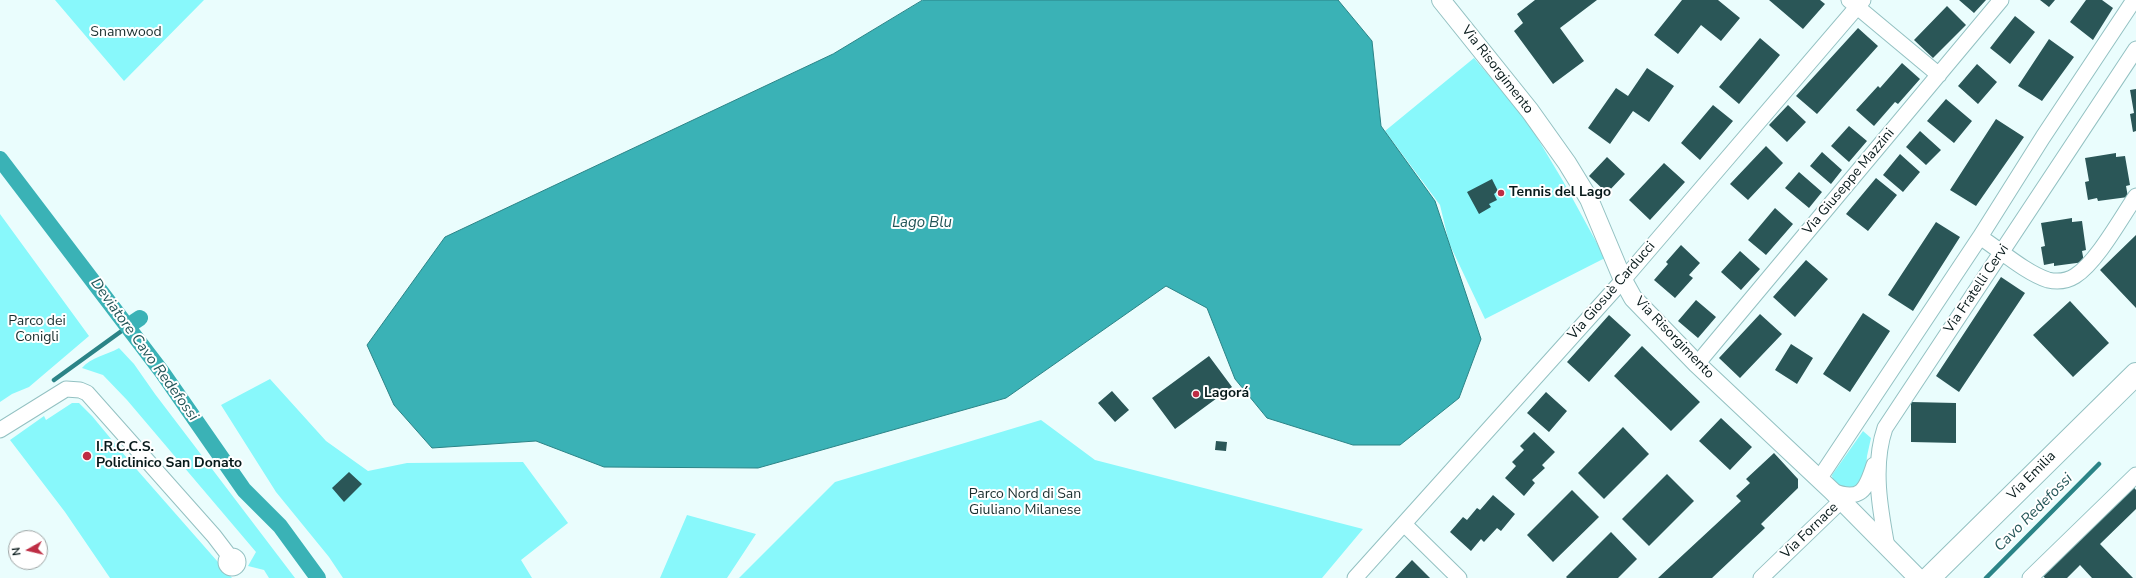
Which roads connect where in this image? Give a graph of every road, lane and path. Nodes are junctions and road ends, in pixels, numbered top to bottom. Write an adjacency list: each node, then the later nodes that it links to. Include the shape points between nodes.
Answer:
1 (1441, 0): 10 (street, Via Risorgimento, via 1530,111 1567,163 1596,213)
2 (2002, 0): 6 (street, Via Giuseppe Mazzini)
3 (2134, 0): 8 (street, Via Fratelli Cervi)
4 (1856, 2): 6 (street); 10 (street, Via Giosuè Carducci)
5 (2136, 49): 9 (street, Via Fratelli Cervi)
6 (1939, 75): 11 (street, Via Giuseppe Mazzini)
7 (2136, 196): 9 (street, via 2088,264 2070,279 2056,281 2037,275)
8 (1980, 237): 9 (street); 16 (street, Via Fratelli Cervi)
9 (2002, 251): 14 (street, Via Fratelli Cervi, via 1885,428)
10 (1623, 280): 11 (street, Via Risorgimento, via 1643,309); 17 (street, Via Giosuè Carducci)
11 (1697, 364): 16 (street, Via Risorgimento)
12 (2136, 374): 24 (main road, Via Emilia)
13 (0, 430): 19 (street, via 66,389 87,393 214,536)
14 (1879, 453): 16 (street, via 1869,481 1862,491 1844,495); 18 (street, Via Fratelli Cervi, via 1880,506)
15 (2136, 475): 25 (street)
16 (1831, 490): 18 (street, Via Risorgimento); 22 (street, Via Fornace)
17 (1404, 524): 20 (street, Via Giosuè Carducci); 21 (street)
18 (1887, 547): 23 (street, Via Risorgimento)
19 (233, 568)
20 (1355, 578)
21 (1459, 578)
22 (1761, 578)
23 (1918, 578)
24 (1929, 578)
25 (2030, 578)

